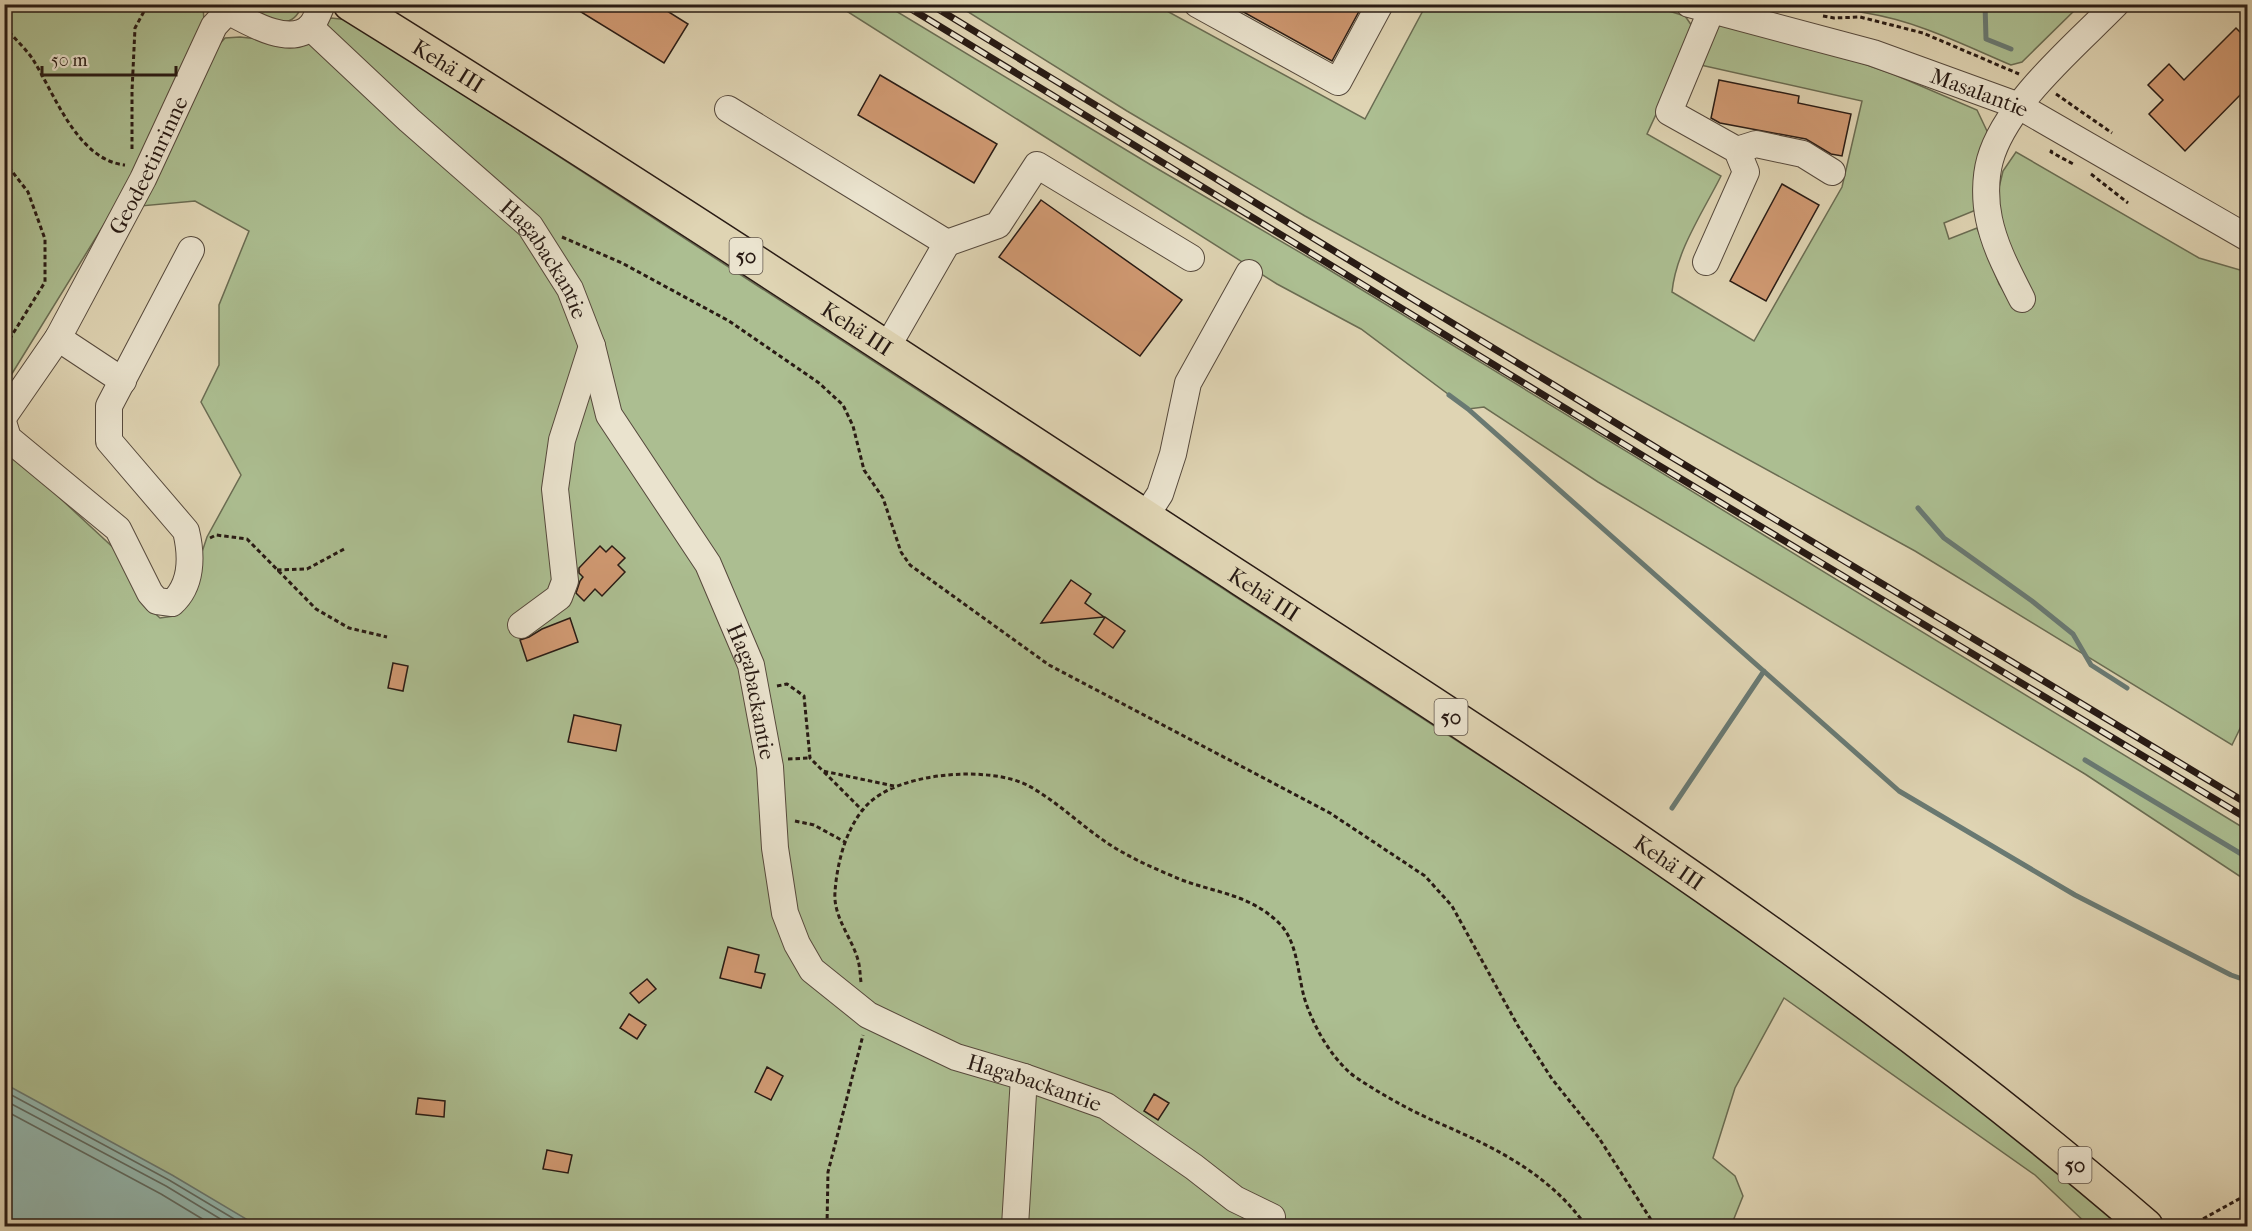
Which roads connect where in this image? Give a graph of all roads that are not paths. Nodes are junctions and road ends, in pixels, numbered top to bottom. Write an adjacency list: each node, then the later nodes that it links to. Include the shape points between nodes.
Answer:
1 (322, 4): 7 (street)
2 (350, 4): 21 (highway, Kehä III / 50, via 606,165)
3 (1197, 4): 4 (street, via 1338,82)
4 (1380, 4)
5 (2116, 4): 8 (street)
6 (1700, 8): 8 (street, Masalantie, via 1873,53); 10 (street, via 1669,112)
7 (310, 27): 19 (street, Geodeetinrinne, via 290,35 276,34 228,11 214,26 137,173); 20 (street, Hagabackantie, via 530,226 570,290)
8 (2019, 106): 12 (street, Masalantie); 18 (street, via 1990,160 1986,185 1988,218 1998,251)
9 (728, 109): 13 (street)
10 (1737, 150): 11 (street, via 1756,144 1803,154); 16 (street, via 1746,172)
11 (1832, 172)
12 (2247, 238)
13 (948, 243): 15 (street, via 998,225 1037,165); 21 (street)
14 (191, 250): 22 (street)
15 (1191, 258)
16 (1706, 262)
17 (1249, 273): 25 (street, via 1188,383 1173,454 1160,494)
18 (2022, 299)
19 (58, 338): 22 (street); 23 (street, Geodeetinrinne)
20 (592, 346): 26 (street, via 562,440 555,489 566,581 559,597); 27 (street, Hagabackantie, via 609,415 708,564 750,665 770,768 785,913 812,970 865,1013 956,1057)
21 (886, 349): 25 (highway, Kehä III / 50)
22 (123, 381): 24 (street, via 110,406 109,441 186,531 190,550 188,573 181,595 172,603 157,601 150,593 118,529 8,438)
23 (4, 416)
24 (4, 425)
25 (1145, 517): 30 (highway, Kehä III / 50, via 1767,929 1985,1092)
26 (521, 625)
27 (1024, 1077): 28 (street, Hagabackantie, via 1106,1106 1235,1199); 29 (street)
28 (1272, 1217)
29 (1015, 1227)
30 (2146, 1227)

